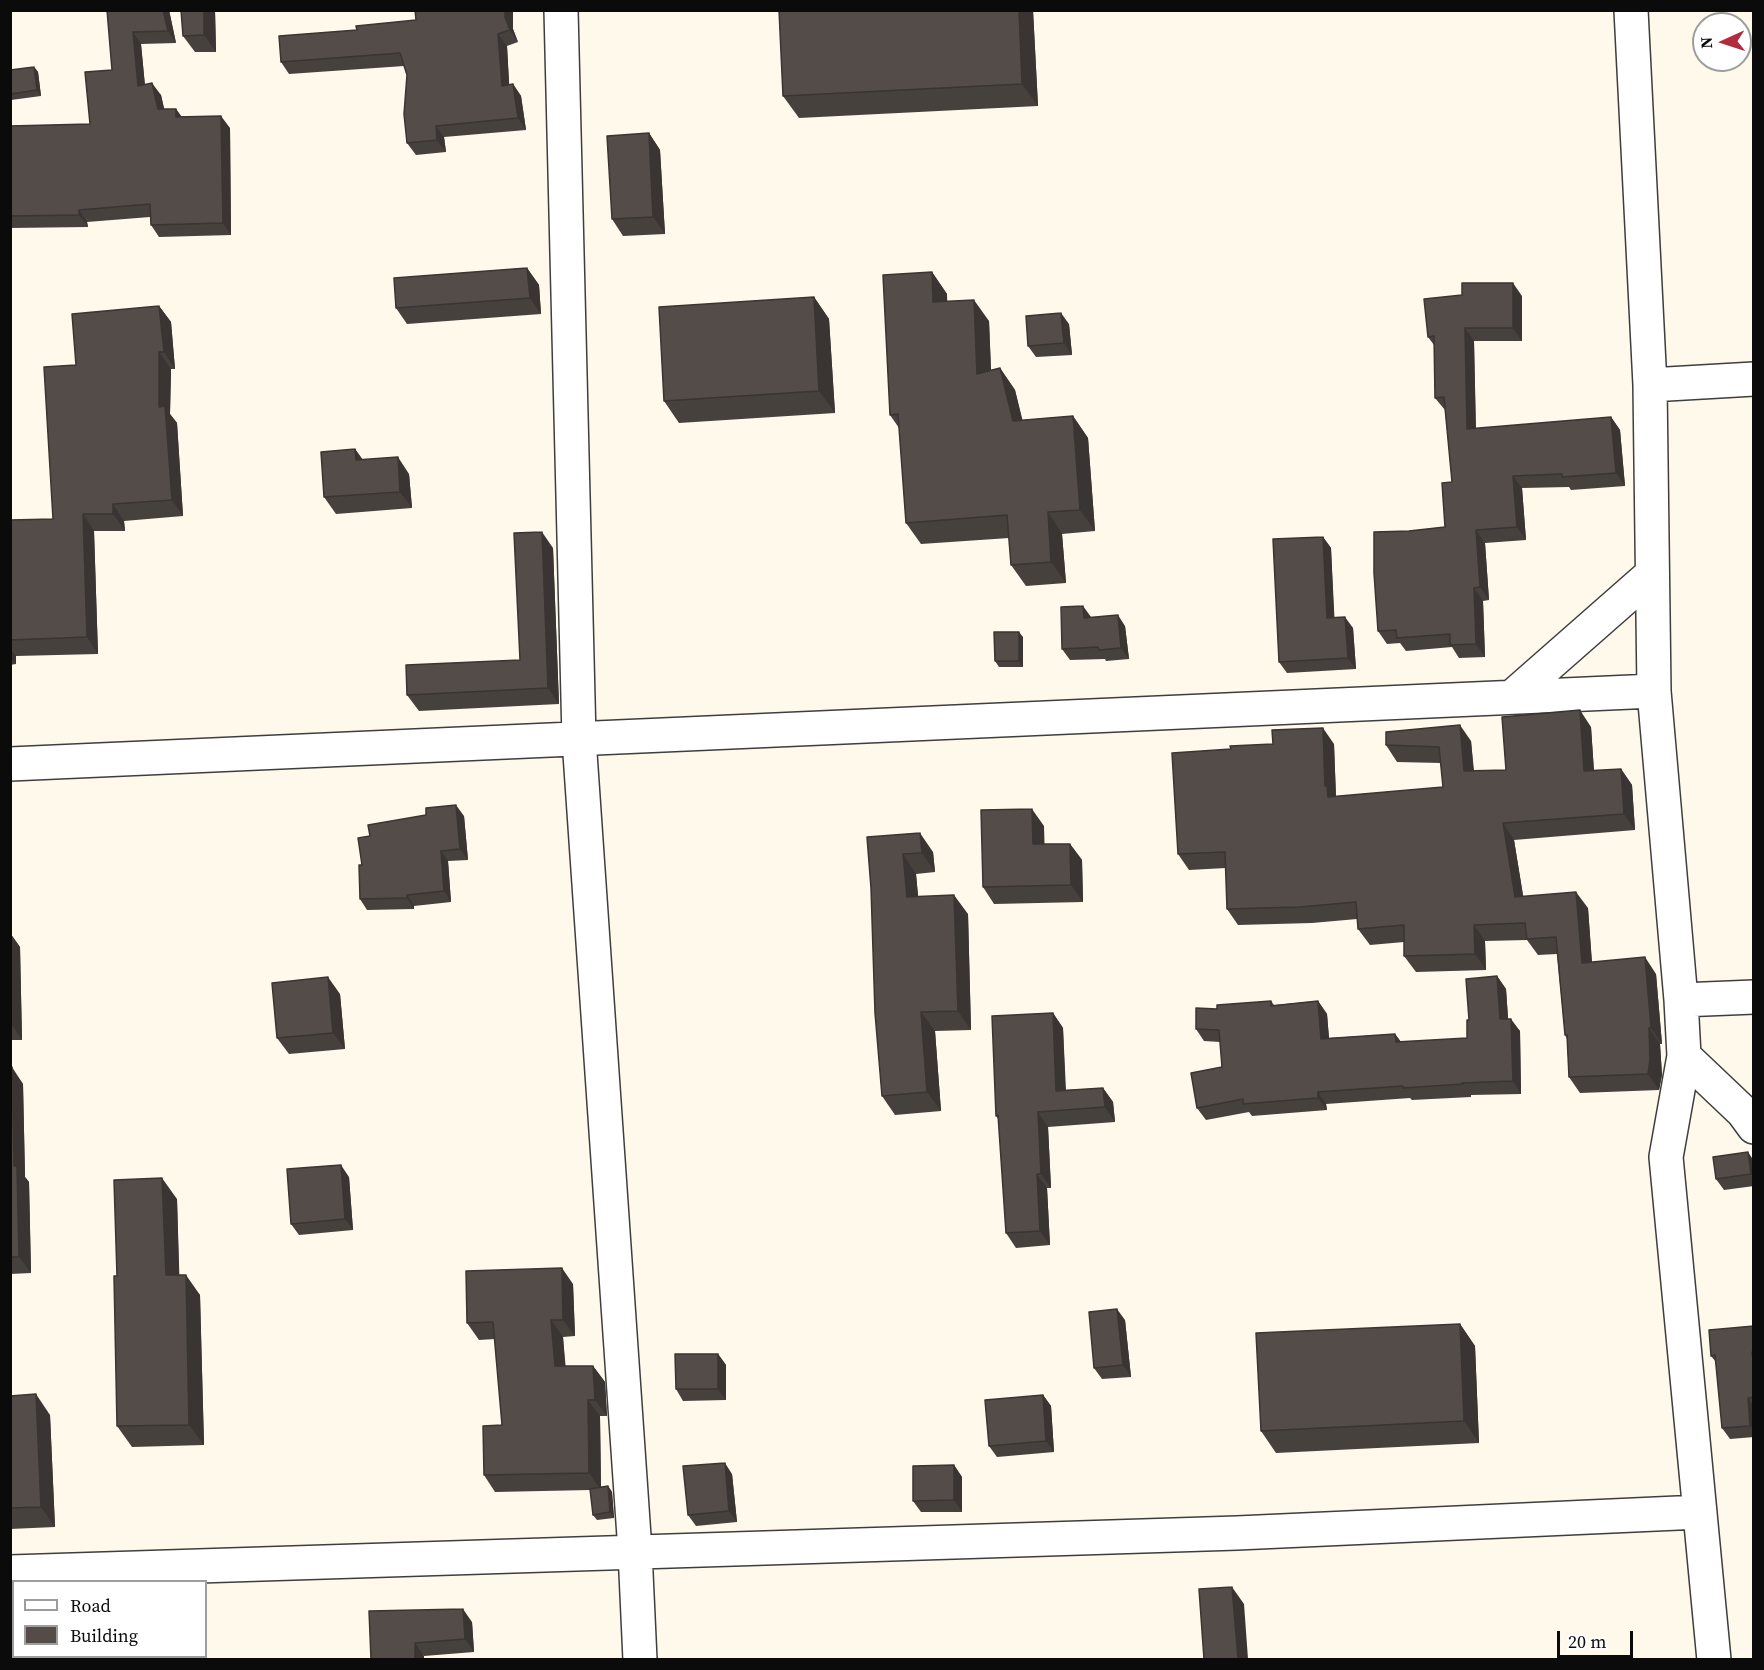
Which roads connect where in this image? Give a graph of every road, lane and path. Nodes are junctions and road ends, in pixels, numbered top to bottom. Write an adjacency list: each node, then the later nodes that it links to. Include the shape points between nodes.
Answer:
1 (561, 10): 8 (street)
2 (1631, 10): 4 (street)
3 (1754, 379): 4 (street)
4 (1650, 385): 5 (street)
5 (1652, 574): 6 (street); 7 (street)
6 (1654, 691): 7 (street); 11 (street)
7 (1512, 697): 8 (street)
8 (579, 739): 9 (street); 15 (street)
9 (10, 764)
10 (1754, 997): 11 (street)
11 (1681, 1000): 12 (street)
12 (1684, 1056): 13 (street); 14 (street, via 1666,1157)
13 (1754, 1127)
14 (1700, 1512): 15 (street, via 1237,1533); 18 (street)
15 (635, 1551): 16 (street); 17 (street)
16 (10, 1572)
17 (640, 1659)
18 (1714, 1659)

